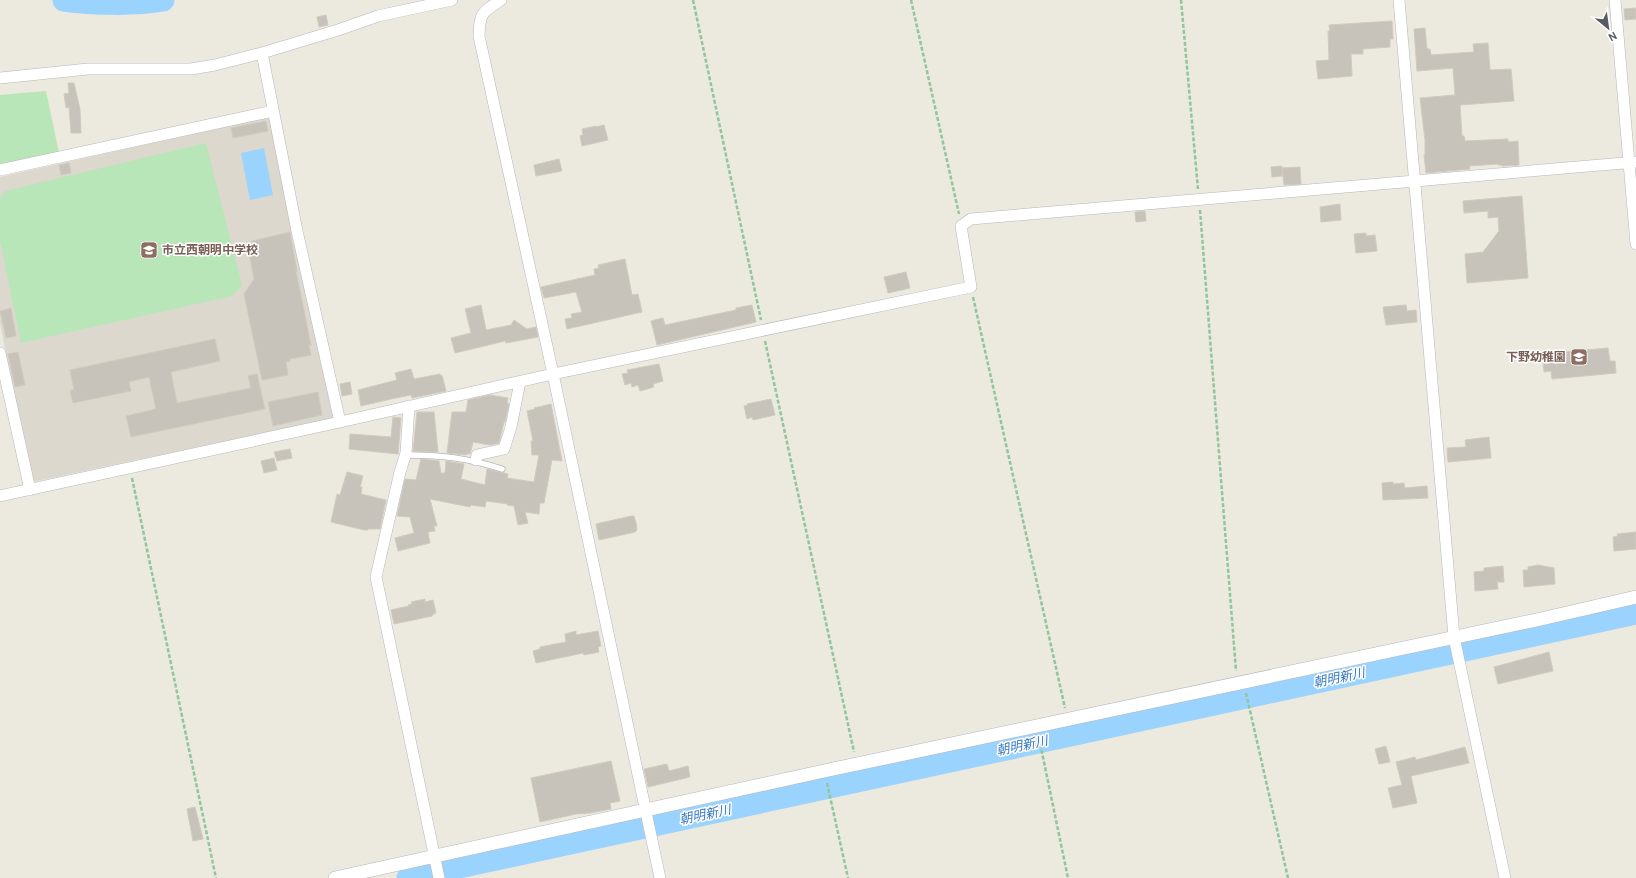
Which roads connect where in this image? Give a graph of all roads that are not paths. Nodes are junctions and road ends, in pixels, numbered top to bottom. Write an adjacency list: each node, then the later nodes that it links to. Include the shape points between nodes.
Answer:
1 (452, 0): 5 (street, via 378,16)
2 (501, 0): 13 (street, via 486,10 480,18 479,36)
3 (1399, 0): 10 (street)
4 (1615, 0): 8 (street)
5 (262, 53): 6 (street, via 191,69 88,69); 7 (street)
6 (0, 78)
7 (273, 111): 9 (street); 16 (street)
8 (1632, 162): 10 (street); 11 (street)
9 (0, 170)
10 (1414, 181): 13 (street, via 971,219 962,226 971,287); 23 (street)
11 (1636, 244)
12 (0, 353): 20 (street)
13 (553, 374): 14 (street); 24 (street)
14 (520, 382): 15 (street); 18 (street, via 504,449 477,455)
15 (409, 406): 16 (street); 17 (street)
16 (340, 422): 20 (street)
17 (406, 455): 18 (lane); 25 (street, via 376,577)
18 (476, 460): 19 (lane)
19 (502, 469)
20 (30, 490): 21 (street)
21 (0, 496)
22 (1636, 597): 23 (street)
23 (1456, 642): 24 (street, via 1242,688 1068,720 857,764); 29 (street)
24 (647, 821): 25 (street); 28 (street)
25 (436, 861): 26 (street); 27 (street)
26 (335, 878)
27 (439, 878)
28 (660, 878)
29 (1505, 878)

